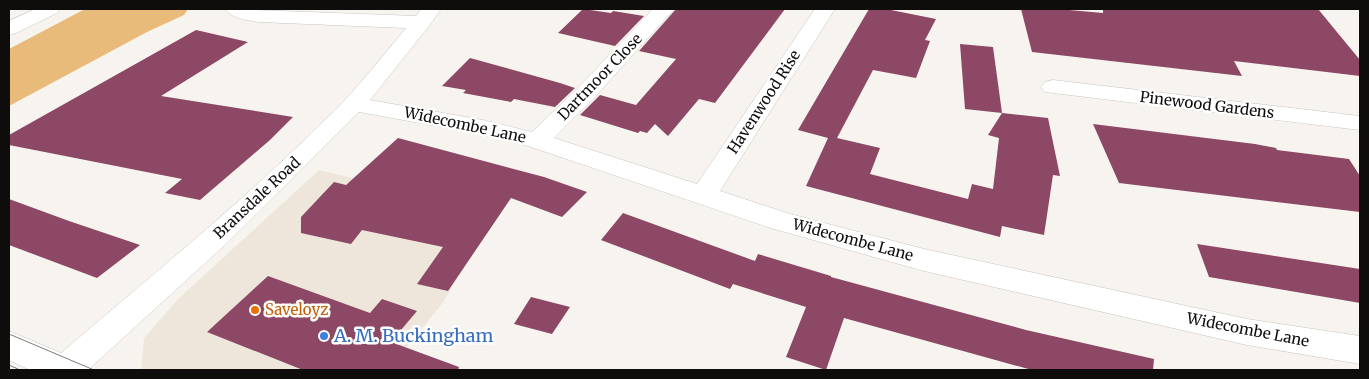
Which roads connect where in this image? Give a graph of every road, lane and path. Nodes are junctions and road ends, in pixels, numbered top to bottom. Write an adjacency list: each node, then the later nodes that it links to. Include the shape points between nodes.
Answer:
1 (50, 9): 6 (street)
2 (234, 9): 5 (street, via 259,16)
3 (826, 9): 11 (street, Havenwood Rise)
4 (658, 10): 10 (street, Dartmoor Close, via 586,93)
5 (427, 15): 8 (street, Bransdale Road)
6 (9, 29)
7 (1053, 87): 9 (street, Pinewood Gardens)
8 (354, 104): 10 (street, Widecombe Lane, via 464,123); 14 (street, Bransdale Road, via 216,237)
9 (1360, 123)
10 (537, 141): 11 (street, Widecombe Lane)
11 (704, 194): 13 (street, Widecombe Lane, via 784,222 924,260 1247,332)
12 (9, 345): 14 (street)
13 (1360, 350)
14 (65, 370)

